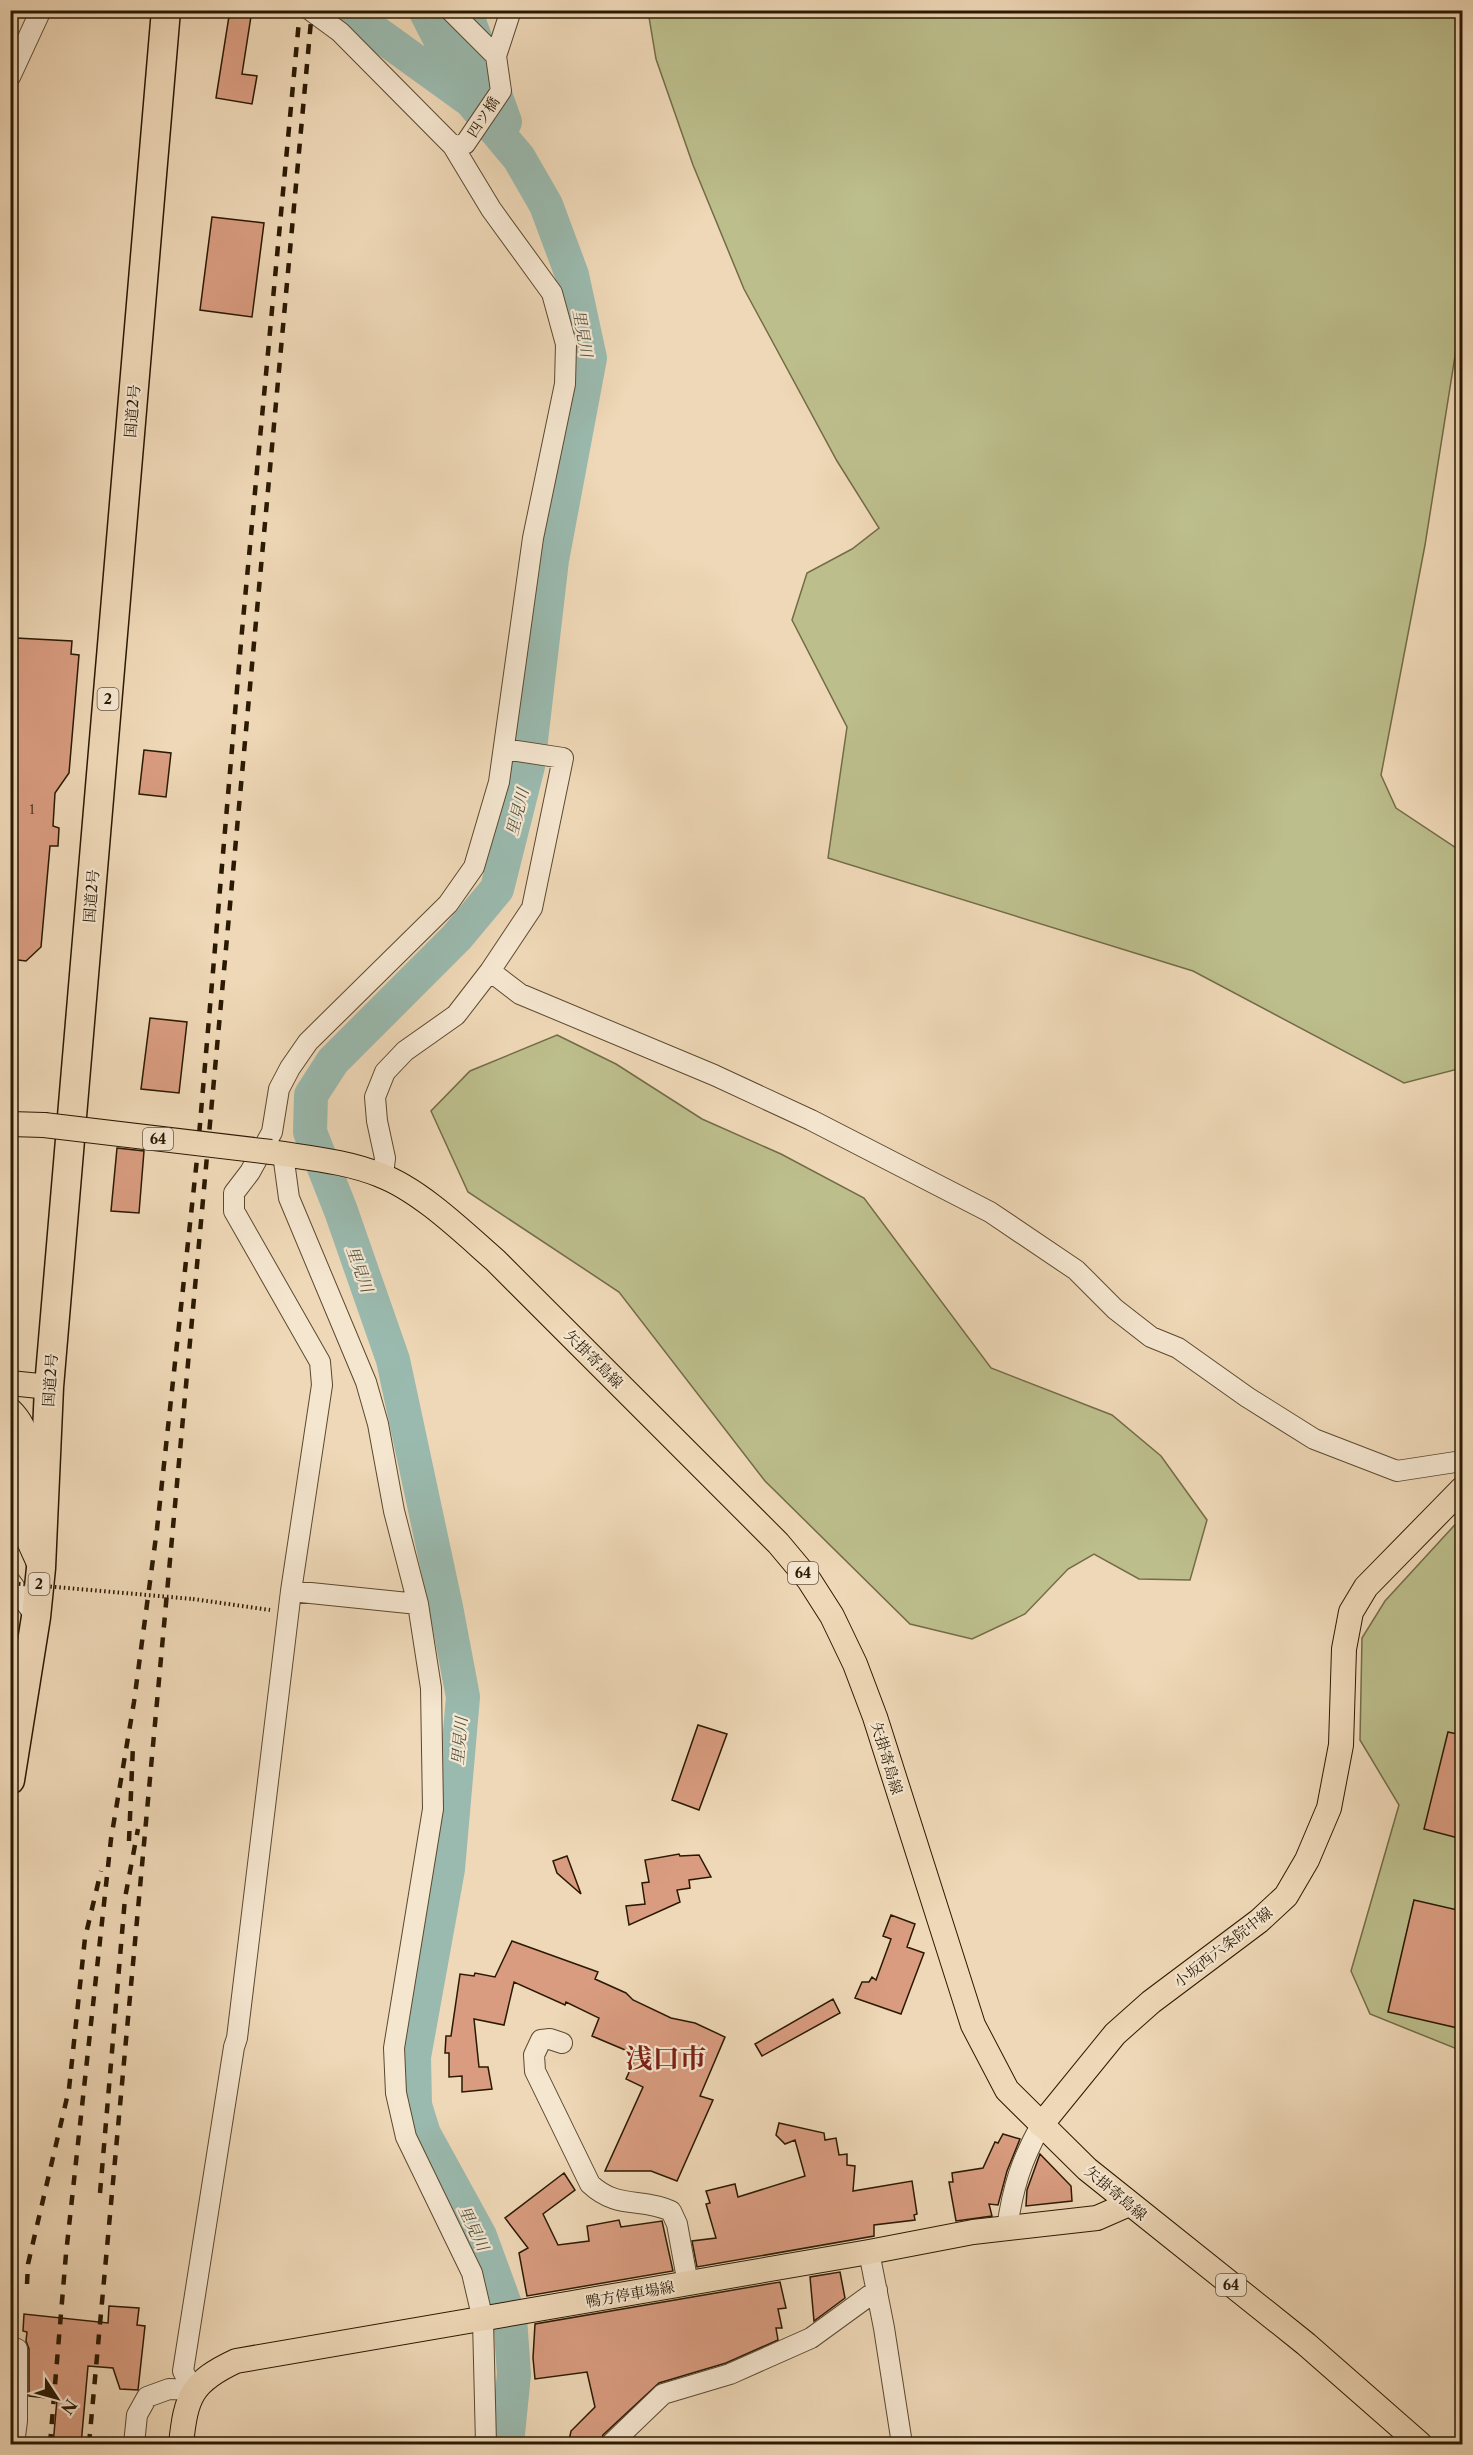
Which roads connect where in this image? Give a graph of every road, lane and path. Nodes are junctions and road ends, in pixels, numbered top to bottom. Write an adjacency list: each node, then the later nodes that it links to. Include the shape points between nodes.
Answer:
1 (41, 10): 7 (street)
2 (166, 10): 15 (highway, 国道2号 / 2)
3 (310, 10): 8 (street, via 340,32)
4 (450, 10): 6 (street)
5 (511, 10): 6 (street)
6 (496, 56): 8 (street, 四ツ橋, via 501,90)
7 (10, 77)
8 (459, 145): 9 (street, via 491,208 552,293 566,344 565,384 533,538)
9 (504, 749): 10 (street, via 563,758 532,908); 21 (street, via 499,782 474,867 448,904 308,1042 279,1089 272,1132 234,1193 234,1211 320,1362 322,1385)
10 (490, 971): 13 (street, via 456,1015 405,1051 385,1072 375,1097 386,1158); 17 (street, via 520,994 747,1090 990,1212 1076,1270 1151,1337 1178,1348 1314,1439 1397,1471)
11 (10, 1124): 12 (main road, 64, bridge)
12 (283, 1154): 13 (main road, 矢掛寄島線 / 64); 22 (street, via 289,1198 366,1382)
13 (383, 1175): 27 (main road, 矢掛寄島線 / 64, via 453,1222 495,1260 778,1543 809,1580 832,1616 871,1706 973,2025 1007,2090)
14 (10, 1383): 15 (main road)
15 (49, 1387): 19 (highway, 国道2号 / 2)
16 (10, 1410): 19 (main road, via 19,1418 29,1440 22,1520)
17 (1462, 1461)
18 (1462, 1489): 27 (main road, 小坂西六条院中線, via 1366,1587 1351,1612 1344,1650 1341,1745 1329,1808 1307,1860 1286,1896 1115,2034)
19 (41, 1568): 24 (highway, 国道2号 / 2)
20 (10, 1582): 23 (path, bridge); 24 (street)
21 (291, 1591): 22 (street); 23 (street)
22 (418, 1604): 33 (street, via 431,1688 432,1809 394,2048 396,2092 406,2137 472,2273)
23 (288, 1612): 35 (street, via 237,2038 183,2371)
24 (36, 1617): 25 (highway, 国道2号 / 2)
25 (10, 1780)
26 (562, 2043): 31 (street, via 541,2040 534,2055 535,2071 591,2184 618,2201 656,2204 671,2211)
27 (1041, 2125): 28 (main road, 矢掛寄島線 / 64); 29 (street, via 1024,2155 1012,2193)
28 (1129, 2204): 29 (main road, 鴨方停車場線, via 1097,2218); 42 (main road, 矢掛寄島線 / 64, via 1306,2344)
29 (1007, 2228): 30 (main road, 鴨方停車場線)
30 (869, 2252): 31 (main road, 鴨方停車場線); 32 (street)
31 (688, 2284): 33 (main road, 鴨方停車場線)
32 (877, 2290): 40 (street, via 812,2338 730,2374 663,2394); 41 (street)
33 (488, 2318): 35 (main road, 鴨方停車場線, via 236,2361 214,2371); 39 (street)
34 (10, 2346): 36 (street, via 17,2349)
35 (193, 2390): 37 (street, via 169,2389 147,2397 137,2415); 38 (main road, via 184,2414)
36 (14, 2445)
37 (134, 2445)
38 (181, 2445)
39 (486, 2445)
40 (611, 2445)
41 (902, 2445)
42 (1420, 2445)

